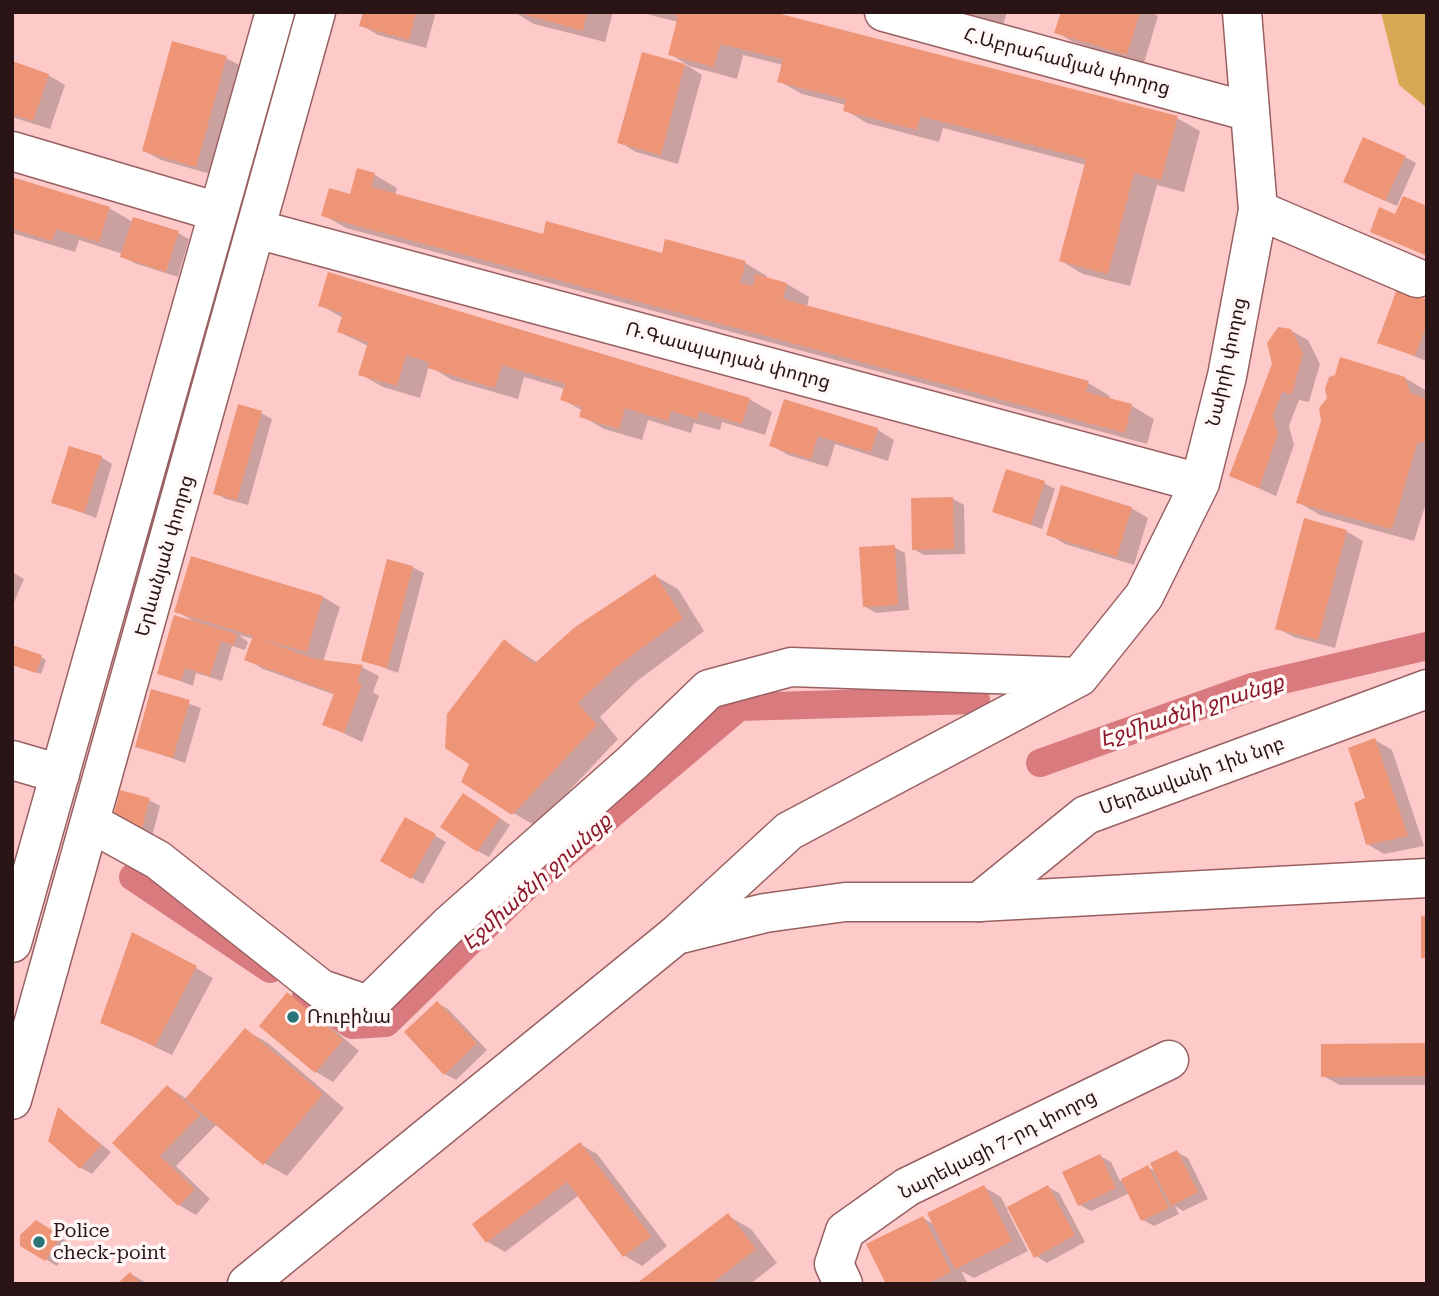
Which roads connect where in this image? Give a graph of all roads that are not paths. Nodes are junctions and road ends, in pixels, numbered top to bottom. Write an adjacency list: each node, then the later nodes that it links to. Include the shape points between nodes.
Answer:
1 (275, 12): 8 (main road)
2 (316, 12): 9 (main road, Երևանյան փողոց)
3 (884, 12): 5 (main road, Հ.Աբրահամյան փողոց)
4 (1242, 12): 5 (main road, Նաիրի փողոց)
5 (1250, 112): 7 (main road, Նաիրի փողոց)
6 (12, 151): 8 (main road)
7 (1258, 210): 10 (main road); 11 (main road, Նաիրի փողոց, via 1227,376)
8 (218, 212): 15 (main road)
9 (256, 229): 11 (main road, Ռ.Գասպարյան փողոց); 16 (main road, Երևանյան փողոց)
10 (1417, 278)
11 (1200, 482): 12 (main road, Նաիրի փողոց, via 1144,596)
12 (1079, 677): 16 (main road, via 791,667 709,689 450,923 368,1005 321,989 158,860); 20 (main road, via 789,831)
13 (1427, 689): 19 (main road, Մերձավանի 1ին նրբ, via 1086,815)
14 (12, 760): 15 (main road)
15 (60, 774): 17 (main road)
16 (91, 823): 22 (main road, Երևանյան փողոց)
17 (24, 854): 21 (main road)
18 (1427, 878): 19 (main road)
19 (979, 902): 20 (main road, via 845,902 765,913)
20 (676, 935): 25 (main road)
21 (12, 943)
22 (26, 1016): 24 (main road, Երևանյան փողոց)
23 (1169, 1060): 26 (main road, Նարեկացի 7-րդ փողոց, via 907,1188 845,1231 834,1264)
24 (12, 1100)
25 (247, 1284)
26 (843, 1284)

